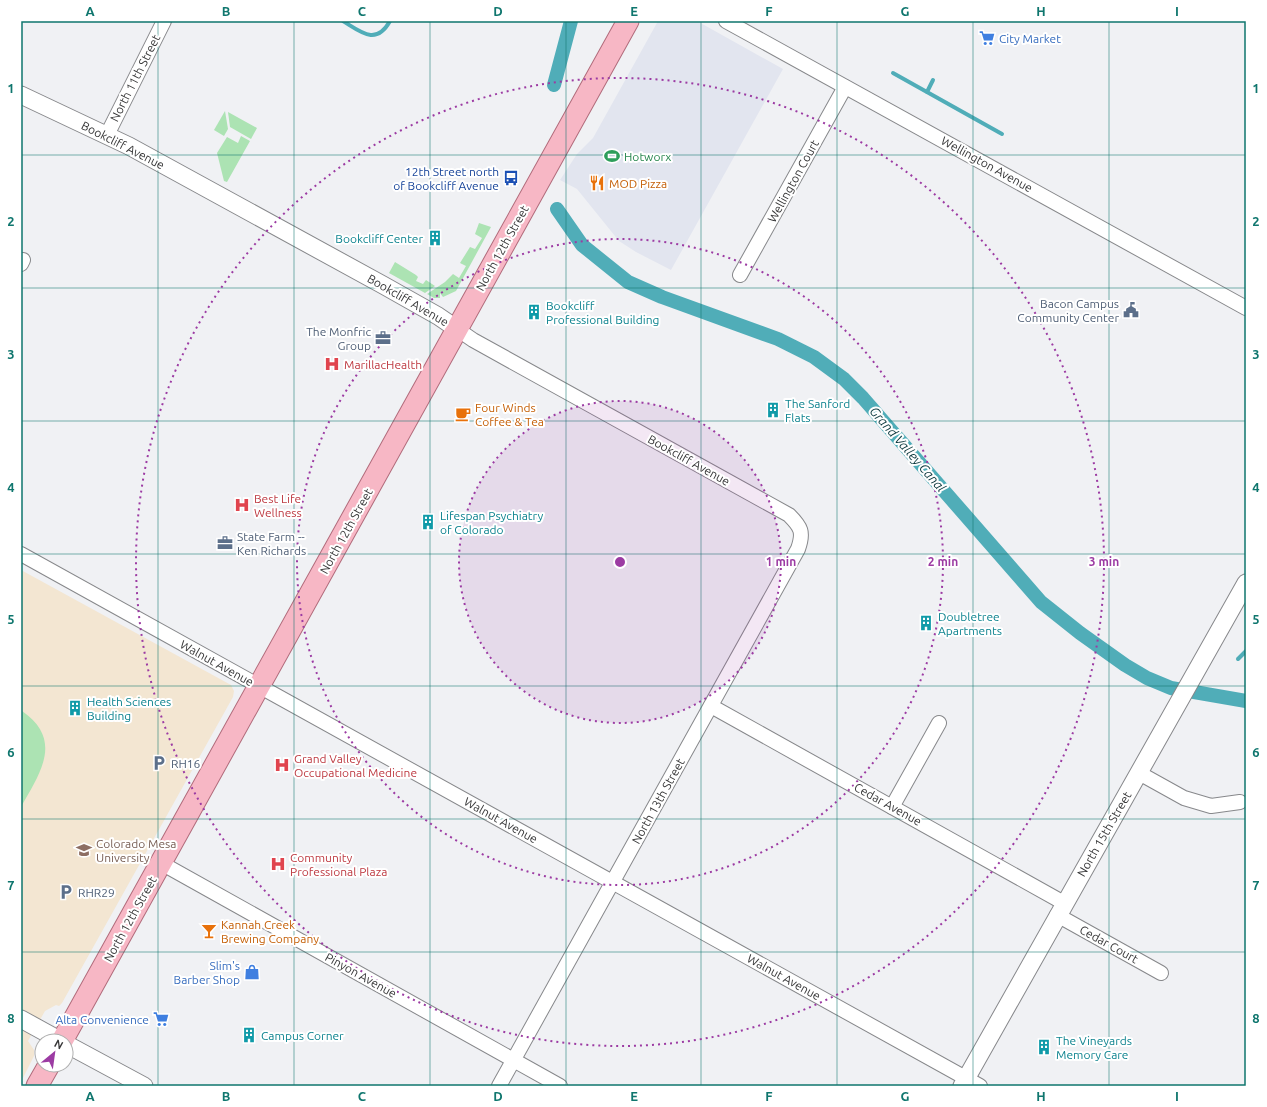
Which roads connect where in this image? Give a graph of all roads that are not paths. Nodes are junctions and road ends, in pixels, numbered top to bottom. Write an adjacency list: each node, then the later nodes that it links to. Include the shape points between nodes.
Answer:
1 (164, 21): 6 (street, North 11th Street)
2 (628, 21): 9 (main road, North 12th Street)
3 (726, 21): 4 (street, Wellington Avenue)
4 (845, 86): 7 (street, Wellington Court); 8 (street, Wellington Avenue)
5 (21, 95): 6 (street, Bookcliff Avenue)
6 (107, 135): 9 (street, Bookcliff Avenue, via 396,292)
7 (740, 275)
8 (1246, 308)
9 (457, 329): 10 (street, Bookcliff Avenue); 13 (main road, North 12th Street)
10 (789, 515): 14 (street, North 13th Street, via 799,525 802,535 798,549)
11 (21, 554): 13 (street, Walnut Avenue)
12 (1246, 583): 16 (street, North 15th Street)
13 (259, 687): 19 (main road, North 12th Street); 20 (street, Walnut Avenue)
14 (711, 706): 18 (street, Cedar Avenue); 20 (street, North 13th Street)
15 (939, 723): 18 (street)
16 (1140, 773): 17 (street, via 1184,798 1211,806); 21 (street, North 15th Street)
17 (1240, 802)
18 (892, 807): 21 (street, Cedar Avenue)
19 (161, 863): 25 (main road, North 12th Street); 27 (street, Pinyon Avenue)
20 (613, 882): 27 (street, North 13th Street); 29 (street, Walnut Avenue)
21 (1061, 909): 22 (street, Cedar Court); 29 (street, North 15th Street)
22 (1161, 973)
23 (21, 1019): 24 (street)
24 (46, 1033)
25 (65, 1033)
26 (74, 1048): 31 (street)
27 (514, 1060): 32 (street, North 13th Street); 33 (street, Pinyon Avenue)
28 (44, 1073): 30 (main road)
29 (970, 1084)
30 (37, 1086)
31 (144, 1086)
32 (499, 1086)
33 (560, 1086)

